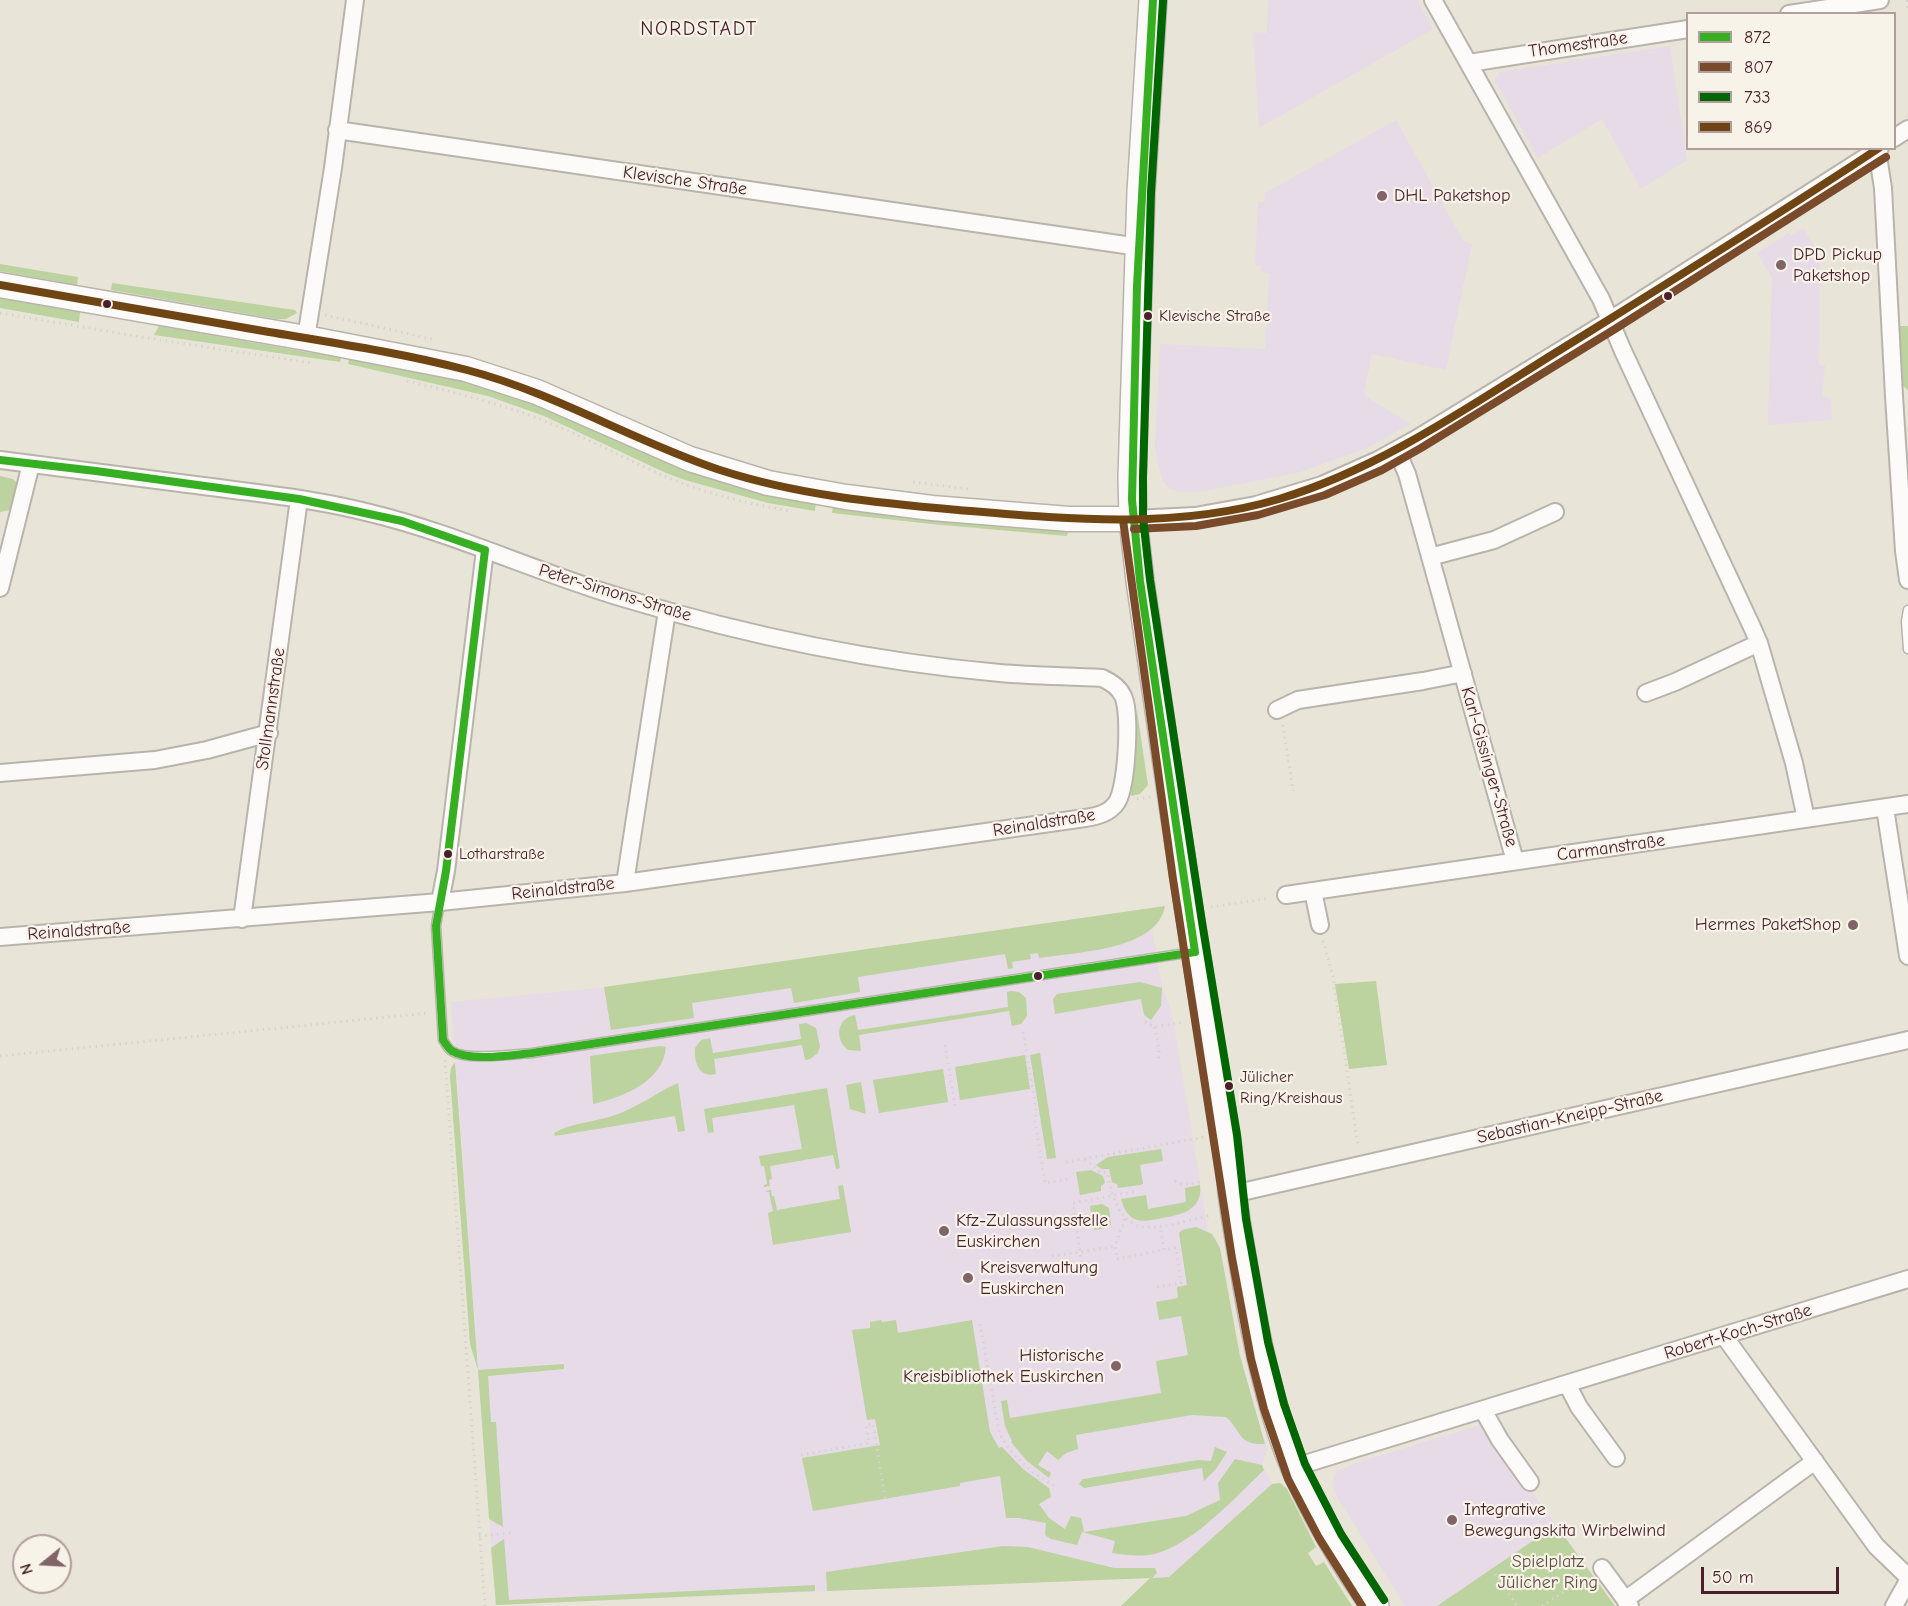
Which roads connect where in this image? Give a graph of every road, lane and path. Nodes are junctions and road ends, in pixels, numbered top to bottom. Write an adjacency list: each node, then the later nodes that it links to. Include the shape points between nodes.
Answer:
1 (355, 0): 10 (street)
2 (1153, 0): 13 (main road)
3 (1433, 0): 9 (street)
4 (1880, 0): 7 (street)
5 (1907, 0): 6 (path)
6 (1908, 11)
7 (1802, 12)
8 (1686, 29): 9 (street, Thomestraße)
9 (1469, 63): 17 (street)
10 (337, 130): 13 (street, Klevische Straße); 18 (street)
11 (1876, 150): 17 (street)
12 (1878, 150): 33 (street)
13 (1139, 247): 30 (main road)
14 (0, 285): 18 (main road)
15 (0, 313): 20 (path)
16 (326, 316): 19 (path)
17 (1610, 320): 22 (street); 37 (street)
18 (306, 338): 30 (main road, via 501,379 558,400 677,454 768,483 932,508 1069,519)
19 (441, 341)
20 (320, 364)
21 (398, 379): 28 (path, via 488,400 540,419 666,477 714,493)
22 (1397, 451): 30 (street, via 1322,485 1256,506 1195,516); 32 (street, Karl-Gissinger-Straße)
23 (0, 460): 24 (street, Peter-Simons-Straße)
24 (31, 464): 27 (street, Peter-Simons-Straße); 34 (street)
25 (906, 482): 26 (path)
26 (971, 489)
27 (299, 499): 31 (street, Peter-Simons-Straße, via 369,512); 42 (street, Stollmannstraße)
28 (801, 512)
29 (1555, 512): 32 (street, via 1494,540)
30 (1133, 519): 59 (main road)
31 (485, 550): 35 (street, Peter-Simons-Straße); 54 (street)
32 (1430, 557): 39 (street, Karl-Gissinger-Straße)
33 (1908, 580)
34 (0, 588)
35 (667, 610): 46 (street, Peter-Simons-Straße, via 761,635 921,664 998,673 1102,678 1119,689 1127,712); 51 (street)
36 (1908, 610): 38 (lane)
37 (1759, 643): 40 (street); 49 (street)
38 (1908, 649)
39 (1463, 673): 41 (street, Karl-Gissinger-Straße, via 1298,700); 50 (street, Karl-Gissinger-Straße)
40 (1646, 693)
41 (1277, 710): 44 (path, via 1284,728)
42 (268, 733): 43 (street, via 155,760); 56 (street, Stollmannstraße)
43 (0, 773)
44 (1293, 791)
45 (1156, 796): 46 (path)
46 (1123, 800): 51 (street, Reinaldstraße, via 1106,812 1085,818)
47 (1908, 804): 48 (street, Carmanstraße)
48 (1885, 808): 49 (street, Carmanstraße); 60 (street)
49 (1806, 819): 50 (street, Carmanstraße)
50 (1515, 861): 52 (street, Carmanstraße)
51 (625, 883): 54 (street, Reinaldstraße)
52 (1313, 891): 53 (street, Carmanstraße); 57 (street)
53 (1286, 895): 55 (path)
54 (440, 902): 56 (street, Reinaldstraße); 66 (lane, via 436,926)
55 (1212, 907)
56 (242, 919): 58 (street, Reinaldstraße)
57 (1320, 925): 75 (path, via 1333,975)
58 (0, 937)
59 (1195, 952): 66 (lane, via 532,1053 457,1054); 81 (main road)
60 (1908, 956)
61 (433, 1013): 69 (path)
62 (1145, 1022): 64 (path)
63 (1184, 1022): 64 (path)
64 (1155, 1027): 70 (path)
65 (1023, 1032): 76 (path, via 1045,1183)
66 (443, 1040): 103 (path)
67 (1908, 1040): 75 (street, Sebastian-Kneipp-Straße)
68 (945, 1045): 71 (path)
69 (0, 1056)
70 (1158, 1061)
71 (955, 1106)
72 (1202, 1137): 73 (path)
73 (1085, 1159): 74 (path); 80 (path, via 1100,1172 1107,1172)
74 (1066, 1162)
75 (1362, 1165): 81 (street, Sebastian-Kneipp-Straße)
76 (1069, 1179)
77 (1175, 1181): 78 (path, via 1184,1185)
78 (1200, 1182)
79 (1138, 1191): 80 (path)
80 (1112, 1195): 82 (path); 86 (path, via 1073,1203)
81 (1234, 1202): 83 (path); 98 (main road, via 1260,1352)
82 (1125, 1219): 83 (path, via 1142,1228); 84 (path)
83 (1160, 1227): 85 (path)
84 (1115, 1246): 85 (path, via 1117,1259); 86 (path)
85 (1164, 1250): 90 (path, via 1176,1248 1181,1283)
86 (1080, 1252): 87 (path); 88 (path, via 1082,1265)
87 (1052, 1256)
88 (1054, 1270)
89 (1908, 1279): 92 (street, Robert-Koch-Straße)
90 (1157, 1287)
91 (980, 1323): 100 (path, via 995,1420 1005,1445 1028,1468)
92 (1724, 1336): 93 (street, Robert-Koch-Straße); 97 (street)
93 (1567, 1384): 94 (street, Robert-Koch-Straße); 96 (street)
94 (1483, 1410): 98 (street, Robert-Koch-Straße); 99 (street)
95 (801, 1455): 101 (path, via 869,1443 866,1425 873,1424)
96 (1616, 1458)
97 (1815, 1461): 106 (street, via 1876,1546); 108 (street)
98 (1295, 1467): 110 (main road, via 1328,1533)
99 (1530, 1482)
100 (1057, 1487)
101 (885, 1498)
102 (511, 1533): 103 (path)
103 (479, 1536): 109 (path)
104 (1602, 1568): 108 (street)
105 (1495, 1574): 111 (path)
106 (1908, 1579): 113 (street)
107 (1571, 1587): 112 (path)
108 (1628, 1603)
109 (484, 1606)
110 (1375, 1606)
111 (1517, 1606)
112 (1542, 1606)
113 (1894, 1606)

